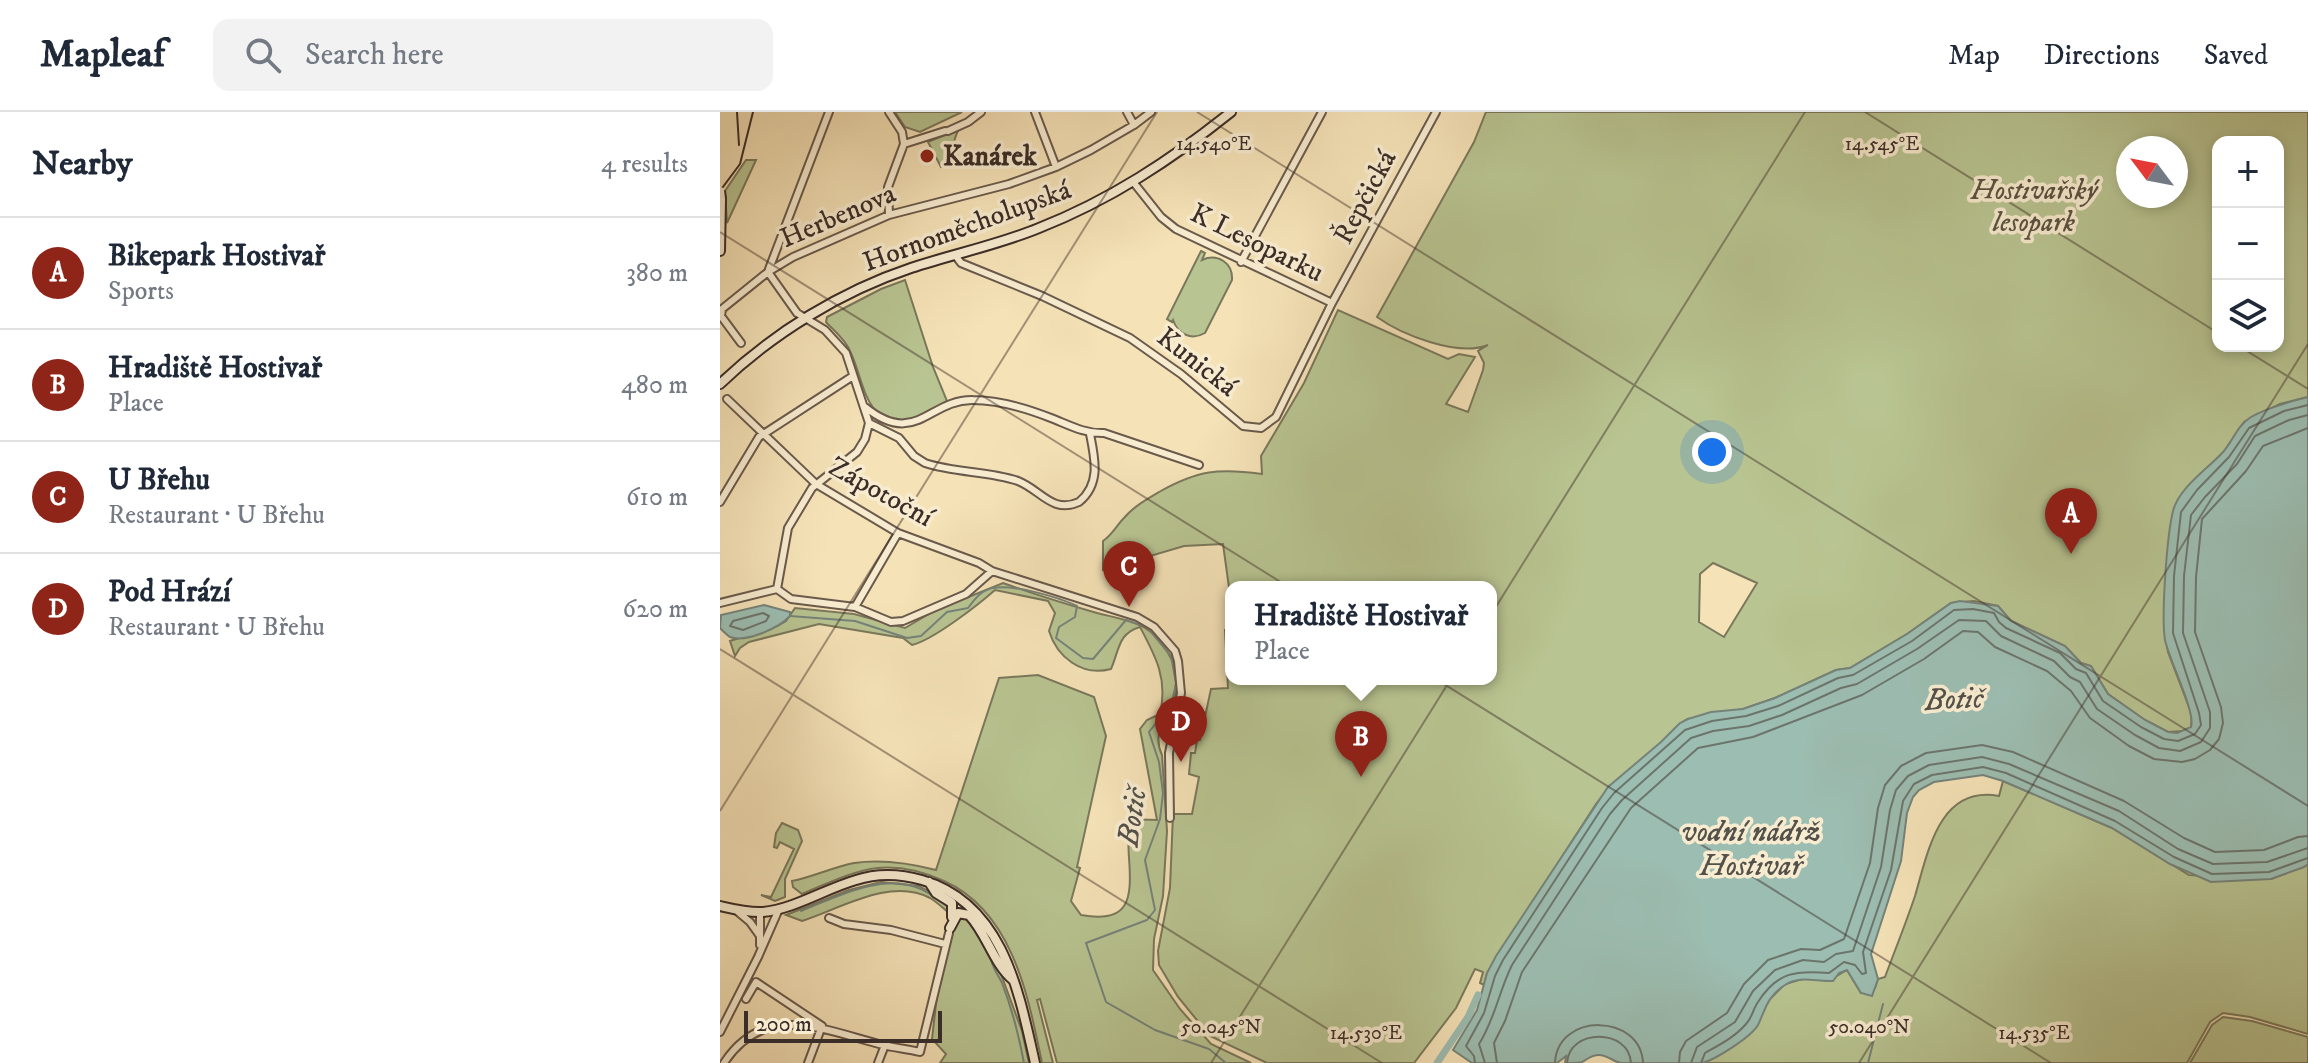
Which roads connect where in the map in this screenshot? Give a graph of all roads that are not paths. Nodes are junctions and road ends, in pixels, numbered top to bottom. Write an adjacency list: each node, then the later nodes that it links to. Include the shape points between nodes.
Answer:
1 (829, 112): 22 (street)
2 (889, 112): 11 (street)
3 (981, 112): 11 (street, via 947,131)
4 (1035, 112): 12 (street)
5 (1127, 112): 10 (street)
6 (1151, 112): 10 (street, Herbenova)
7 (1231, 112): 13 (main road, Hornoměcholupská)
8 (1322, 112): 20 (street)
9 (1436, 112): 23 (street, Řepčická)
10 (1134, 125): 12 (street, Herbenova)
11 (904, 144): 16 (street, via 888,187)
12 (1056, 167): 16 (street, Herbenova)
13 (1134, 183): 18 (main road, Hornoměcholupská, via 1045,226); 20 (street, K Lesoparku, via 1171,226)
14 (720, 191): 15 (main road, bridge)
15 (721, 199): 17 (main road)
16 (889, 215): 22 (street, Herbenova)
17 (720, 251)
18 (965, 251): 19 (main road, Hornoměcholupská); 21 (street)
19 (955, 255): 21 (street, Kunická); 24 (main road, Hornoměcholupská, via 864,286)
20 (1241, 262): 23 (street, K Lesoparku)
21 (973, 267): 23 (street, Kunická, via 1130,338 1240,425 1253,429 1276,417)
22 (768, 272): 24 (street, via 797,313); 25 (street, Herbenova, via 722,309 721,316)
23 (1332, 303)
24 (807, 318): 26 (street, via 842,348); 27 (main road, Hornoměcholupská)
25 (741, 343)
26 (853, 376): 29 (street); 31 (street)
27 (720, 384)
28 (727, 399): 31 (street, Zápotoční)
29 (865, 407): 30 (street); 32 (street, via 888,421 906,423 976,400 1041,414)
30 (869, 423): 32 (street, via 899,438 925,463 1012,479 1060,506 1079,502 1089,491 1096,466); 34 (street, via 857,452)
31 (765, 434): 34 (street, Zápotoční); 35 (street, via 754,443)
32 (1090, 434): 33 (street, via 1104,433)
33 (1199, 465)
34 (816, 484): 36 (street, Zápotoční); 38 (street, via 788,528)
35 (720, 502)
36 (898, 533): 37 (street, Zápotoční); 40 (street)
37 (992, 571): 40 (street, via 966,594 906,621 891,622); 41 (street, Zápotoční, via 1137,617 1175,651 1181,689 1169,753)
38 (777, 589): 39 (street); 40 (street, via 791,599)
39 (720, 603)
40 (855, 607)
41 (1170, 818)
42 (929, 882): 45 (main road, via 901,876 860,878); 48 (main road, via 953,904); 52 (main road, via 960,897 983,918)
43 (720, 906): 44 (main road)
44 (736, 909): 46 (main road); 49 (street)
45 (779, 909): 46 (main road); 51 (street)
46 (760, 912): 49 (street)
47 (829, 918): 50 (street)
48 (950, 931): 50 (street); 52 (main road, via 958,913 969,915)
49 (760, 936): 51 (street)
50 (945, 944): 56 (street, via 920,1052)
51 (761, 949): 55 (street)
52 (1014, 981): 60 (main road)
53 (746, 999): 54 (street, via 756,982)
54 (822, 1026): 56 (street); 57 (street, via 767,1028 746,1038); 58 (street)
55 (720, 1032)
56 (885, 1045): 59 (street)
57 (724, 1063)
58 (808, 1063)
59 (878, 1063)
60 (1035, 1063)

